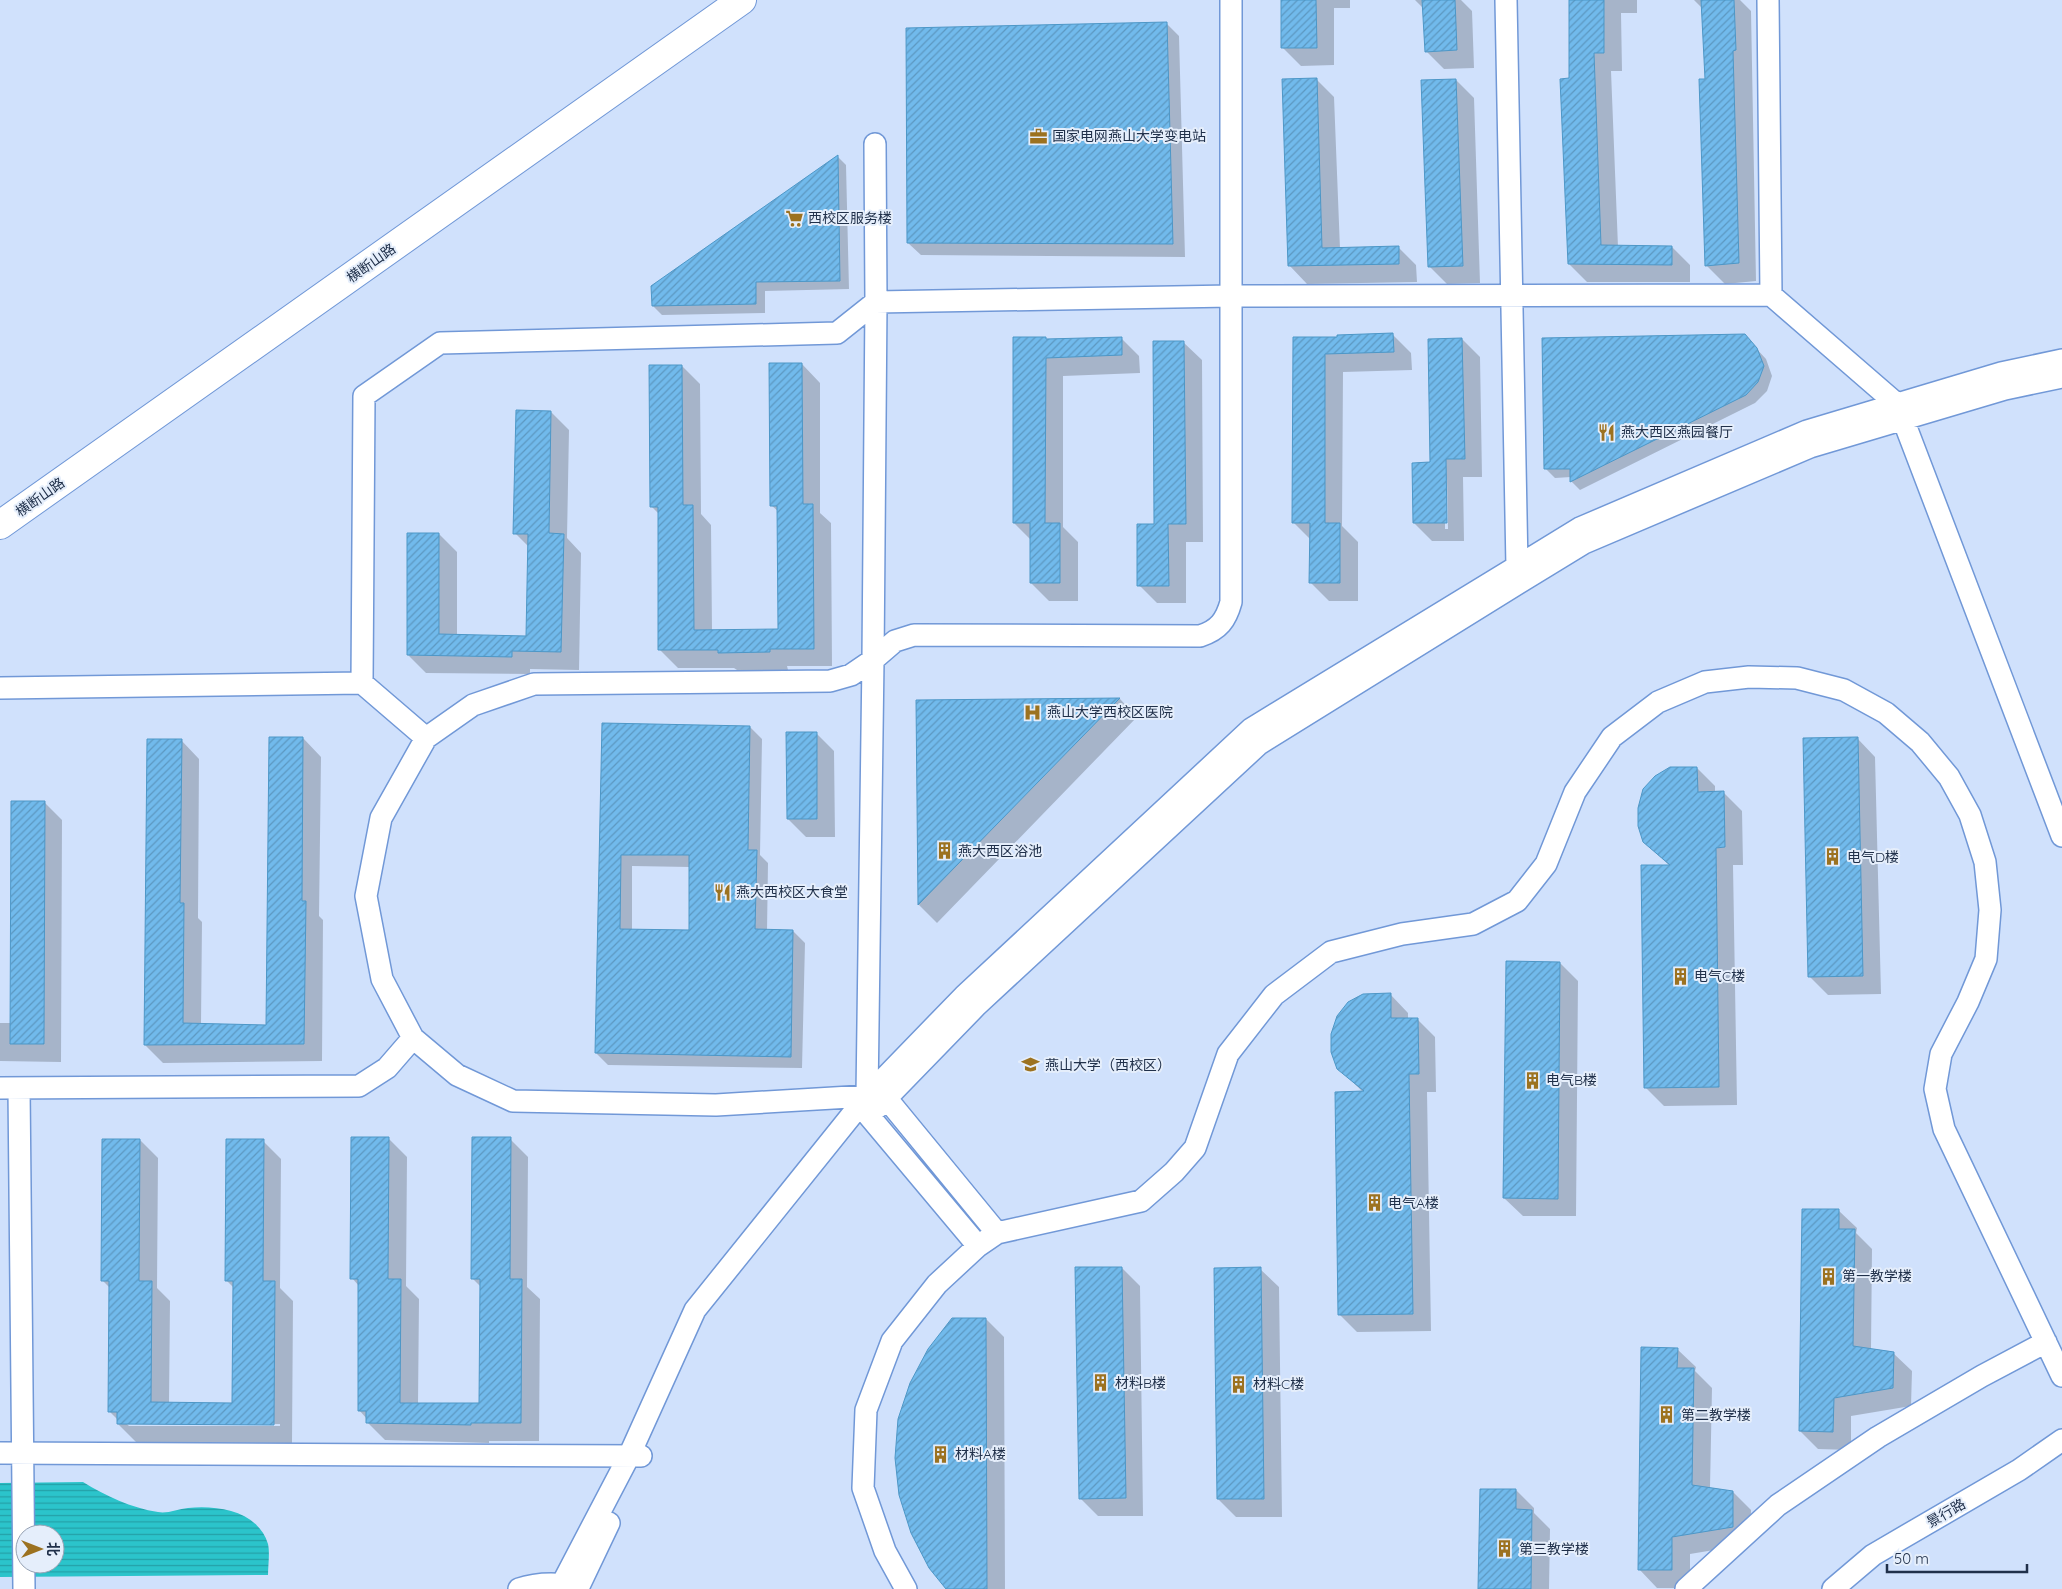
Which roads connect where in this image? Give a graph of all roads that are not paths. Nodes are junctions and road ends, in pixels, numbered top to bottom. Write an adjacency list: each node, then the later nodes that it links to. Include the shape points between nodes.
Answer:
1 (742, 0): 13 (main road, 横断山路)
2 (1231, 0): 7 (street)
3 (1506, 0): 8 (street)
4 (1768, 0): 6 (street)
5 (875, 144): 9 (street)
6 (1772, 295): 8 (street); 12 (street)
7 (1231, 296): 8 (street); 9 (street); 15 (street, via 1231,602 1221,625 1200,636 914,635 895,641)
8 (1512, 296): 14 (street)
9 (876, 302): 15 (street); 16 (street, via 837,334 440,343 364,396)
10 (2062, 360): 12 (street, via 2001,373)
11 (2062, 377): 12 (street)
12 (1904, 413): 14 (street, via 1810,447); 19 (street)
13 (0, 525)
14 (1521, 573): 22 (street, via 1259,744)
15 (873, 660): 18 (street, via 851,675 830,681 534,684 473,705); 22 (street)
16 (362, 683): 17 (street); 18 (street)
17 (0, 688)
18 (426, 738): 20 (street, via 381,818 366,896 382,979)
19 (2062, 836)
20 (413, 1038): 21 (street, via 387,1068 360,1086); 22 (street, via 457,1075 513,1101)
21 (9, 1088): 29 (street)
22 (874, 1104): 23 (street); 24 (street); 30 (street, via 707,1319)
23 (997, 1233): 24 (street); 25 (street, via 1141,1201 1195,1148 1228,1054 1274,995 1331,952 1402,934 1473,924 1517,901 1546,864 1575,792 1612,737 1658,702 1706,682 1749,677 1797,678 1844,690 1886,713 1920,742 1949,776 1970,815 1985,862 1990,910 1986,959 1941,1054 1935,1089 1944,1130)
24 (978, 1246): 34 (street, via 937,1284 892,1341 866,1410 863,1488 885,1551)
25 (2046, 1342): 26 (street); 35 (street, via 1878,1437 1778,1505)
26 (2062, 1376)
27 (2062, 1440): 36 (street, 景行路, via 2019,1470 1873,1555)
28 (0, 1453): 29 (street)
29 (22, 1453): 30 (street); 32 (street)
30 (635, 1456): 31 (street)
31 (576, 1586): 33 (street, via 528,1586)
32 (24, 1589)
33 (519, 1589)
34 (906, 1589)
35 (1686, 1589)
36 (1833, 1589)

